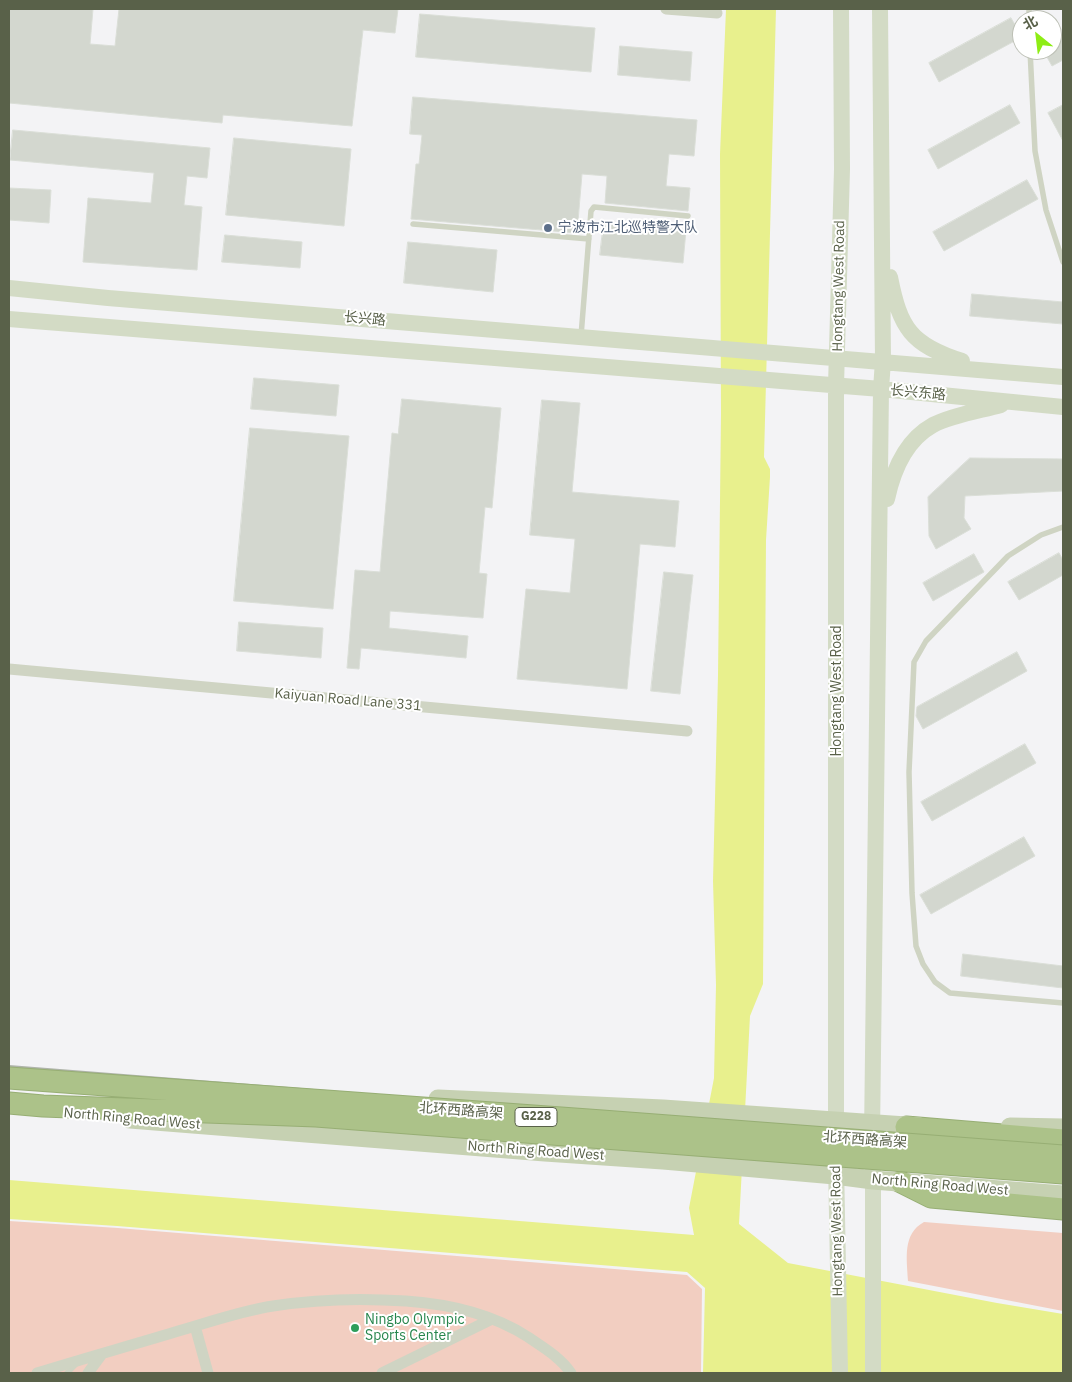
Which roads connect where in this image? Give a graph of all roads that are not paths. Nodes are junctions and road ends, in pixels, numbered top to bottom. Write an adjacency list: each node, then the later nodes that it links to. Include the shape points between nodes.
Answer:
1 (666, 9): 4 (street)
2 (841, 9): 15 (main road, Hongtang West Road, via 842,169)
3 (880, 9): 9 (main road)
4 (717, 13)
5 (1030, 60): 10 (lane, via 1035,151 1046,210)
6 (688, 216): 8 (lane, via 594,207)
7 (413, 224): 8 (lane)
8 (589, 239): 13 (lane)
9 (882, 240): 16 (main road); 17 (main road, via 904,325 920,342 941,354)
10 (1063, 262)
11 (9, 288): 13 (main road, 长兴路)
12 (9, 319): 19 (main road, 长兴路)
13 (581, 336): 14 (main road, 长兴路)
14 (774, 352): 15 (main road, 长兴东路)
15 (837, 357): 16 (main road, 长兴东路); 20 (main road, Hongtang West Road)
16 (883, 361): 17 (main road, 长兴东路); 21 (main road)
17 (992, 370): 18 (main road, 长兴东路)
18 (1063, 377)
19 (773, 380): 20 (main road, 长兴东路)
20 (836, 386): 21 (main road, 长兴东路); 35 (main road, Hongtang West Road)
21 (881, 389): 22 (main road, 长兴东路); 25 (main road)
22 (1014, 402): 23 (main road, 长兴东路); 25 (main road, via 940,423 917,438 900,459 891,479)
23 (1063, 407)
24 (1063, 527): 28 (lane, via 1041,535 1008,556 926,641 914,662 909,772 916,946 935,982 950,993)
25 (879, 538): 36 (main road)
26 (9, 669): 27 (street, Kaiyuan Road Lane 331)
27 (687, 731)
28 (1063, 1003)
29 (9, 1069): 35 (main road, via 391,1097 663,1109)
30 (9, 1078): 40 (highway, 北环西路高架 / G228, bridge)
31 (9, 1103): 32 (highway, 北环西路高架 / G228, bridge)
32 (43, 1106): 34 (highway, bridge); 41 (highway, 北环西路高架 / G228, bridge, via 316,1116)
33 (9, 1109): 42 (main road, North Ring Road West)
34 (9, 1113)
35 (837, 1122): 36 (main road); 42 (main road, Hongtang West Road)
36 (872, 1125): 37 (main road); 43 (main road)
37 (906, 1127): 38 (main road); 39 (highway)
38 (1063, 1128)
39 (1063, 1140)
40 (1063, 1156)
41 (1063, 1173)
42 (835, 1175): 43 (main road, North Ring Road West); 57 (main road, Hongtang West Road)
43 (873, 1180): 44 (main road, North Ring Road West); 58 (main road)
44 (901, 1182): 45 (main road, North Ring Road West); 46 (highway, via 931,1197)
45 (1063, 1195)
46 (1063, 1210)
47 (492, 1319): 48 (street, via 464,1309 426,1303 323,1300 273,1306); 55 (street); 56 (street, via 545,1349 564,1362)
48 (196, 1326): 49 (street); 54 (street)
49 (102, 1354): 50 (street); 53 (street)
50 (80, 1360): 51 (street); 52 (lane)
51 (36, 1373)
52 (67, 1373)
53 (88, 1373)
54 (208, 1373)
55 (382, 1373)
56 (571, 1373)
57 (840, 1373)
58 (873, 1373)

